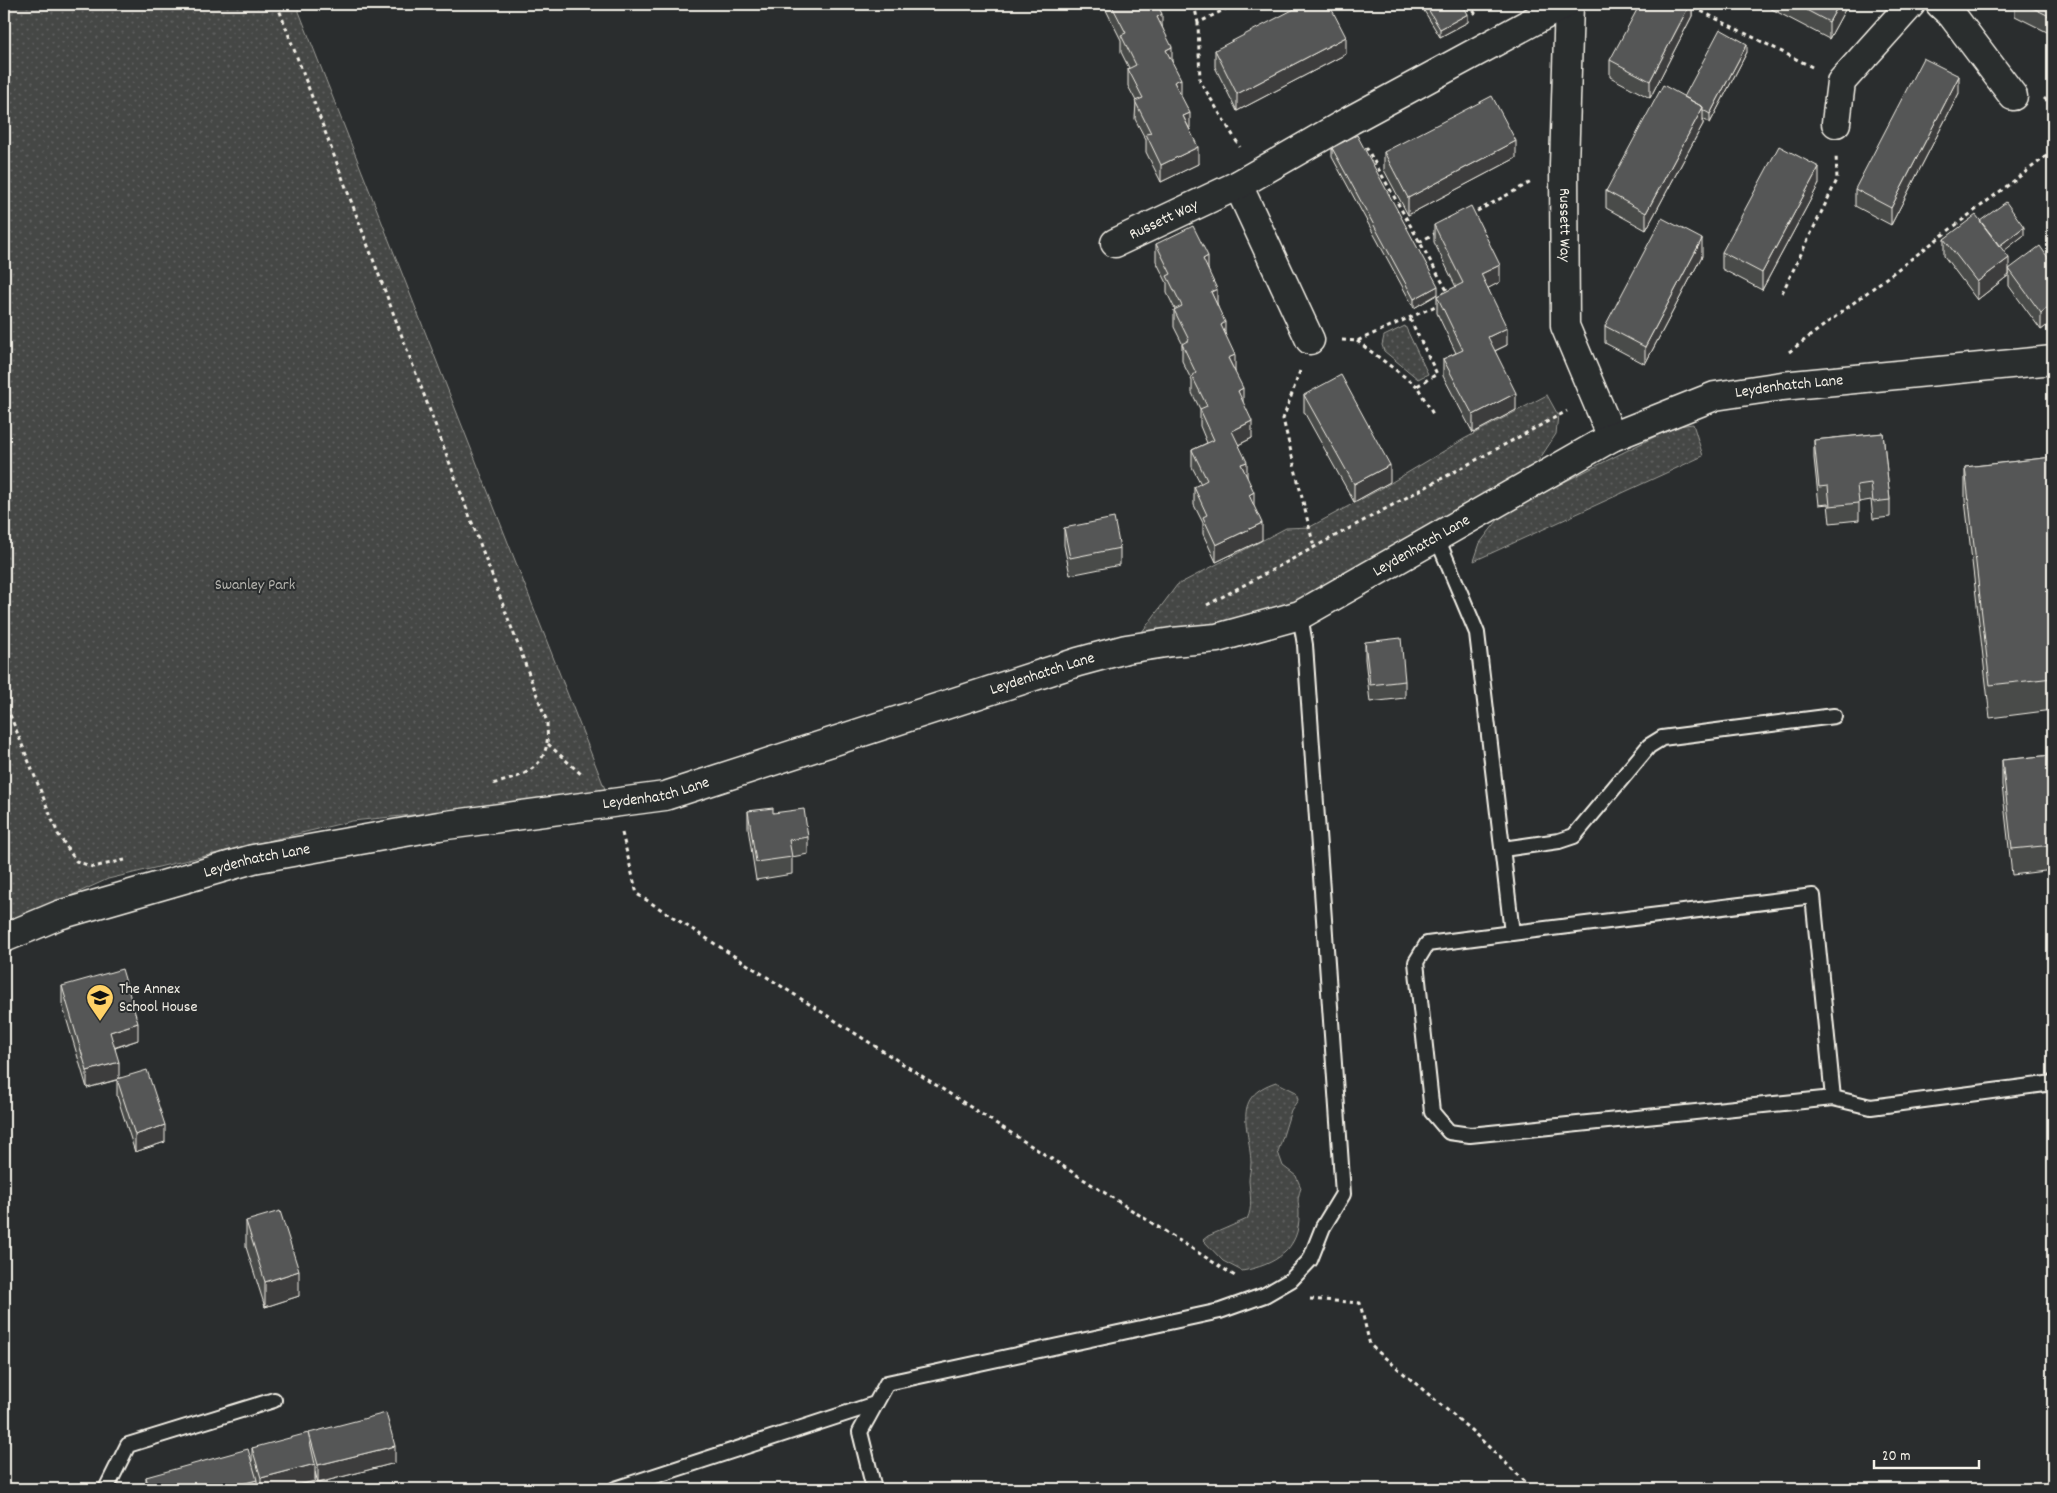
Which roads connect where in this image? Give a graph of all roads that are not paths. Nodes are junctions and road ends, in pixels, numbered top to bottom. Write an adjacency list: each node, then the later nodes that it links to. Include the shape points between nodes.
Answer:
1 (1565, 4): 7 (street, Russett Way)
2 (1569, 4): 11 (street, Russett Way, via 1564,165 1565,326)
3 (1911, 4): 6 (street, via 1841,82)
4 (1940, 4): 5 (street, via 1952,15)
5 (2013, 96)
6 (1836, 123)
7 (1247, 179): 8 (street, Russett Way); 9 (street)
8 (1115, 243)
9 (1310, 340)
10 (2053, 360): 11 (street, Leydenhatch Lane, via 1737,392 1715,396)
11 (1612, 437): 12 (street, Leydenhatch Lane)
12 (1437, 538): 13 (street, Leydenhatch Lane); 15 (lane, via 1477,633)
13 (1300, 615): 17 (street, Leydenhatch Lane, via 1217,638 1126,649 1078,662 665,796 439,826 253,859 59,915); 21 (lane, via 1306,645 1343,1194 1323,1227 1310,1260 1291,1280 1265,1295 1220,1311 887,1383)
14 (1834, 716): 15 (lane, via 1662,738 1649,746 1574,836)
15 (1503, 849): 16 (lane)
16 (1512, 934): 19 (lane, via 1813,896); 19 (lane, via 1427,944 1416,962 1432,1112 1449,1132 1470,1135)
17 (4, 938)
18 (2053, 1083): 19 (lane, via 1871,1107)
19 (1833, 1098)
20 (274, 1400): 22 (lane, via 128,1445)
21 (875, 1404): 23 (lane); 24 (lane, via 860,1432)
22 (106, 1489)
23 (615, 1489)
24 (874, 1489)

